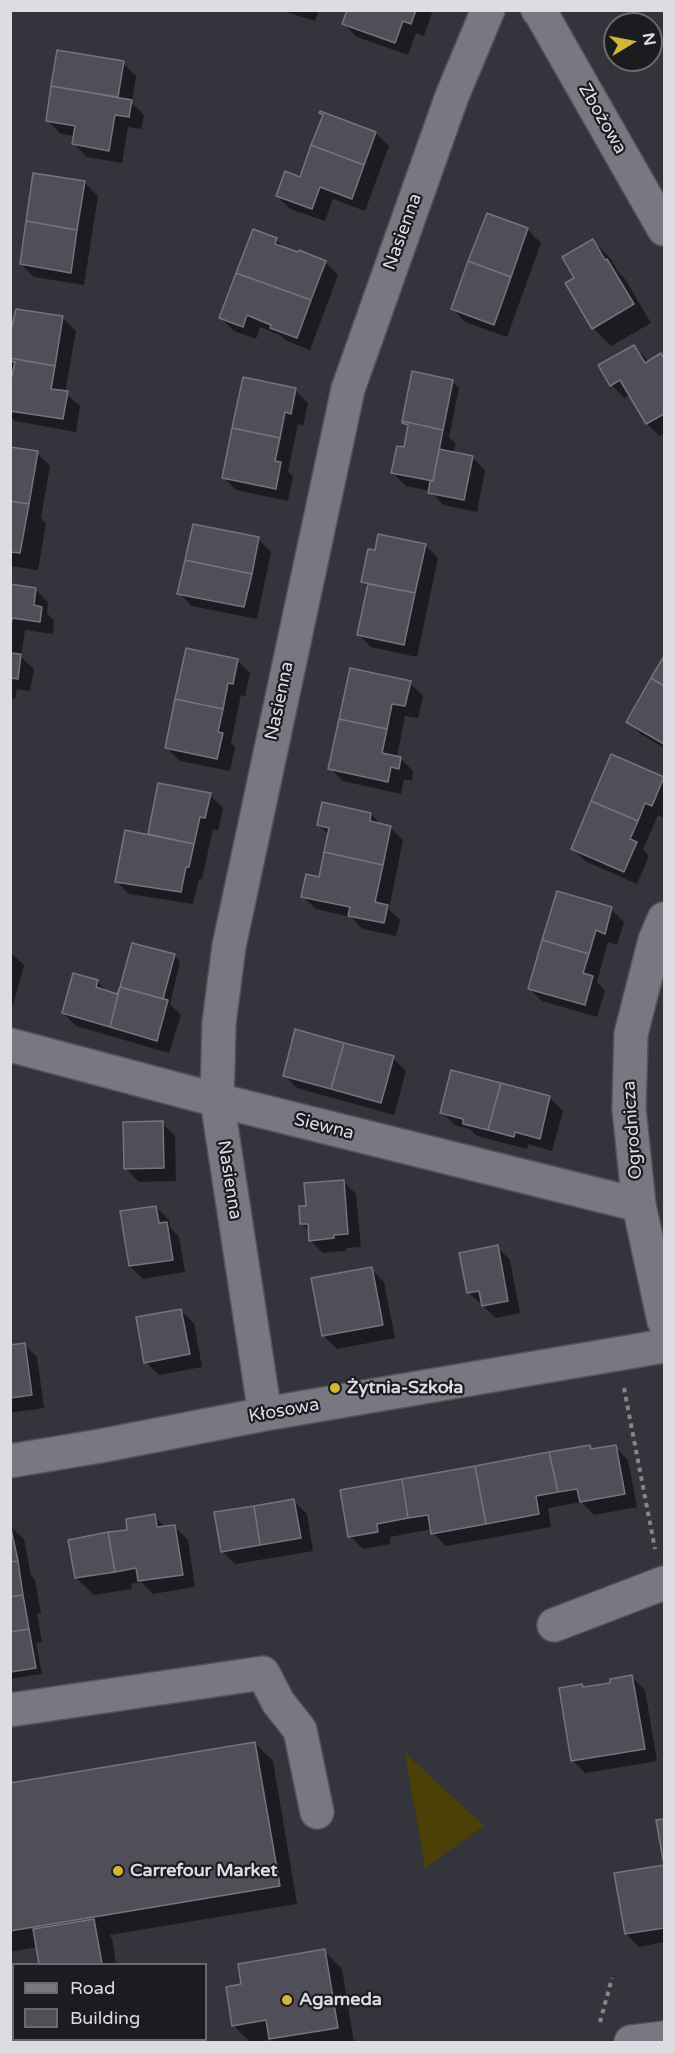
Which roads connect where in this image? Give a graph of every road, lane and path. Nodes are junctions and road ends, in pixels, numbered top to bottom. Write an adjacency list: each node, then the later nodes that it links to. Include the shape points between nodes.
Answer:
1 (488, 10): 6 (street, Nasienna, via 452,96 348,389 229,946 219,1023)
2 (538, 10): 3 (street, Zbożowa)
3 (664, 229)
4 (661, 934): 7 (street, Ogrodnicza, via 631,1034 629,1108)
5 (10, 1045): 6 (street, Siewna)
6 (217, 1100): 7 (street, Siewna); 11 (street, Nasienna)
7 (639, 1205): 8 (street, Ogrodnicza)
8 (664, 1321)
9 (664, 1346): 10 (street, Kłosowa)
10 (618, 1355): 11 (street, Kłosowa); 13 (path)
11 (265, 1414): 12 (street, Kłosowa)
12 (10, 1461)
13 (663, 1583): 14 (street)
14 (554, 1625)
15 (10, 1710): 16 (street, via 263,1672 300,1730)
16 (317, 1812)
17 (612, 1978): 18 (path)
18 (597, 2032)
19 (664, 2038): 20 (street)
20 (632, 2043)

